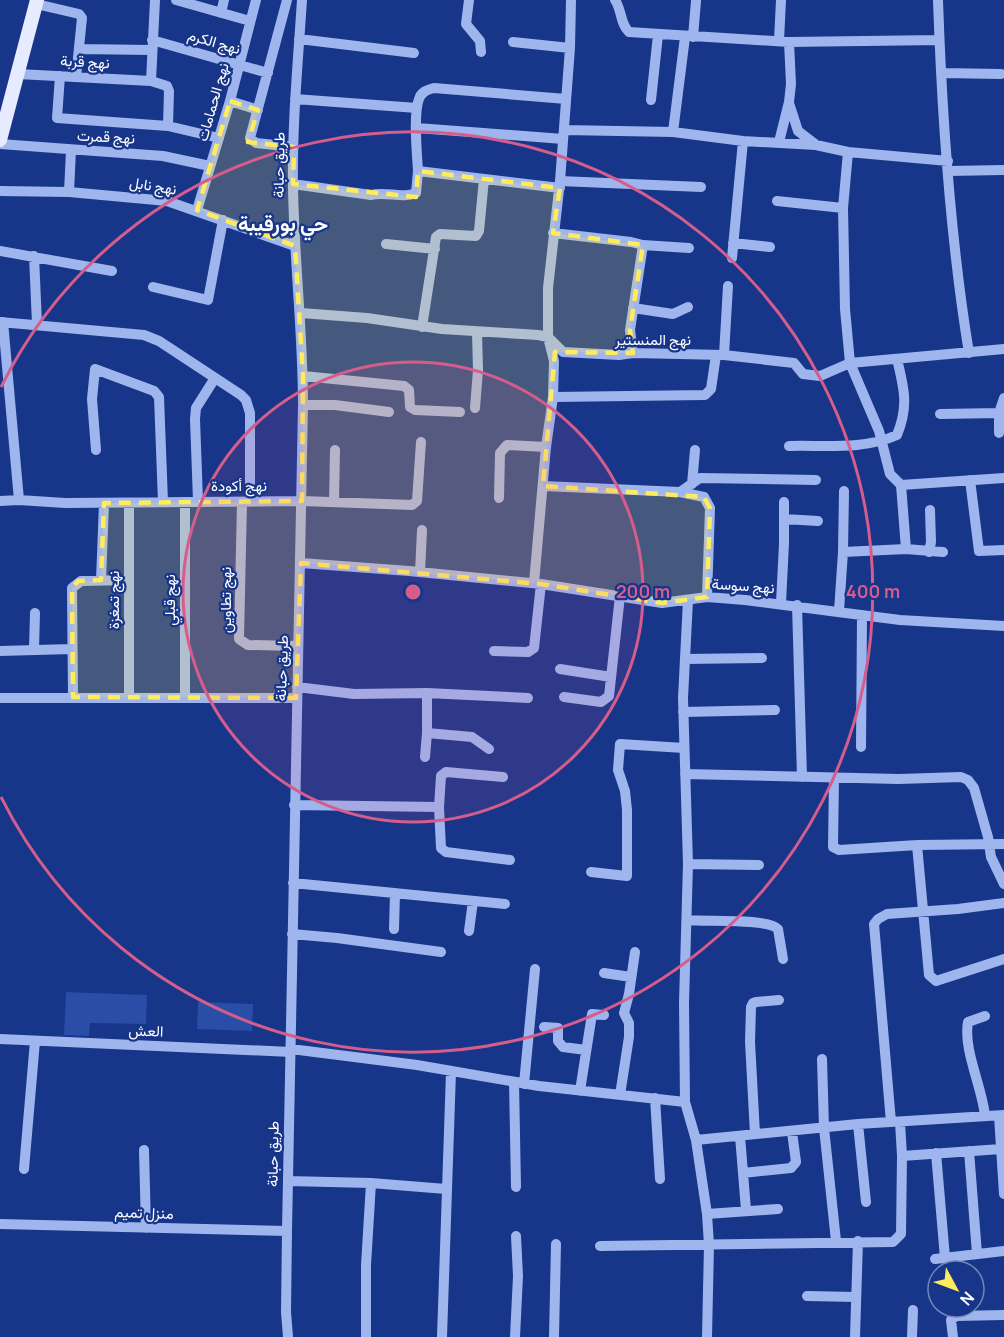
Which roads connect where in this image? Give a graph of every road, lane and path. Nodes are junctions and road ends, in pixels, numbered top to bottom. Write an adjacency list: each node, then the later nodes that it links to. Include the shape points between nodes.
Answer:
1 (155, 0): 22 (street)
2 (224, 0): 14 (street)
3 (256, 0): 15 (street, نهج الحمامات)
4 (287, 0): 28 (street)
5 (302, 0): 18 (street, طريق حبانة)
6 (470, 0): 25 (street, via 466,24 478,37)
7 (571, 0): 23 (street)
8 (615, 0): 16 (street, via 629,32)
9 (781, 0): 20 (street)
10 (938, 0): 19 (street)
11 (180, 1): 14 (street)
12 (696, 1): 17 (street)
13 (37, 2): 24 (street, via 81,16); 30 (main road)
14 (221, 13): 15 (street)
15 (250, 21): 27 (street, نهج الحمامات)
16 (658, 35): 17 (street); 37 (street)
17 (689, 37): 20 (street); 44 (street)
18 (299, 39): 26 (street); 35 (street, طريق حبانة)
19 (939, 40): 20 (street); 29 (street)
20 (784, 41): 39 (street, via 791,84)
21 (513, 42): 23 (street)
22 (152, 45): 24 (street, نهج الكرم); 27 (street, نهج الكرم); 34 (street)
23 (570, 48): 36 (street)
24 (80, 49): 33 (street)
25 (481, 52)
26 (414, 53)
27 (239, 64): 28 (street, نهج الكرم); 38 (street, نهج الحمامات)
28 (268, 73): 41 (street)
29 (942, 73): 31 (street); 55 (street)
30 (18, 74): 32 (street, نهج قربة); 46 (main road)
31 (1001, 74)
32 (60, 76): 33 (street, نهج قربة); 42 (street, via 57,118)
33 (76, 77): 34 (street, نهج قربة)
34 (151, 81): 42 (street, via 167,86 169,91)
35 (295, 99): 40 (street); 51 (street, طريق حبانة)
36 (566, 99): 40 (street, via 434,88 419,96); 45 (street)
37 (651, 100)
38 (230, 101): 41 (street); 47 (street, نهج الحمامات)
39 (789, 102): 49 (street); 50 (street, via 798,131)
40 (417, 108): 43 (street)
41 (258, 110): 51 (street, via 251,140)
42 (168, 126): 47 (street)
43 (417, 128): 45 (street); 57 (street)
44 (673, 132): 45 (street); 48 (street)
45 (564, 134): 60 (street)
46 (1, 137): 52 (street, نهج قمرت)
47 (219, 138): 54 (street, نهج الحمامات)
48 (743, 141): 49 (street); 69 (street)
49 (779, 142): 50 (street)
50 (816, 145): 53 (street)
51 (294, 147): 59 (street, طريق حبانة)
52 (71, 150): 54 (street, نهج قمرت, via 163,156); 63 (street)
53 (848, 152): 55 (street); 65 (street)
54 (210, 166): 66 (street, نهج الحمامات)
55 (948, 166): 56 (street); 92 (street, via 958,288)
56 (1004, 170)
57 (418, 171): 58 (street); 59 (street, via 416,193 409,196)
58 (484, 179): 60 (street); 75 (street, via 476,236 440,234)
59 (293, 184): 72 (street, طريق حبانة)
60 (560, 185): 61 (street); 68 (street)
61 (701, 188)
62 (0, 191): 63 (street, نهج نابل)
63 (69, 192): 66 (street, نهج نابل, via 154,198)
64 (777, 201): 65 (street)
65 (843, 208): 95 (street)
66 (197, 210): 67 (street, نهج نابل)
67 (224, 220): 72 (street, نهج نابل); 81 (street, via 207,300)
68 (553, 233): 71 (street); 89 (street)
69 (733, 243): 73 (street); 78 (street)
70 (386, 244): 75 (street)
71 (643, 245): 74 (street); 83 (street)
72 (295, 246): 84 (street, طريق حبانة)
73 (770, 247)
74 (689, 248)
75 (435, 249): 87 (street)
76 (0, 251): 77 (street)
77 (34, 256): 79 (street); 86 (street)
78 (732, 258)
79 (112, 271)
80 (728, 286): 93 (street)
81 (153, 287)
82 (688, 307): 83 (street, via 673,314)
83 (633, 308): 91 (street)
84 (301, 313): 87 (street, نهج المنستير); 96 (street, طريق حبانة)
85 (2, 322): 86 (street); 100 (street)
86 (37, 324): 97 (street, via 144,334)
87 (422, 327): 88 (street, نهج المنستير)
88 (477, 332): 89 (street, نهج المنستير); 102 (street)
89 (548, 337): 91 (street, نهج المنستير, via 563,352); 98 (street, via 555,361)
90 (1004, 349): 92 (street, نهج المنستير)
91 (633, 353): 93 (street, نهج المنستير)
92 (969, 353): 94 (street, نهج المنستير)
93 (720, 355): 95 (street, نهج المنستير, via 794,363 803,375 820,376); 98 (street, via 711,389 705,395)
94 (897, 359): 95 (street, نهج المنستير); 109 (street, via 905,403 903,419 897,435)
95 (850, 363): 109 (street)
96 (303, 376): 101 (street, طريق حبانة); 104 (street, via 404,386 409,390 410,407 415,410)
97 (215, 378): 126 (street, via 196,408); 130 (street, via 246,400 250,413)
98 (553, 397): 111 (street)
99 (1004, 398): 105 (street)
100 (5, 405): 124 (street)
101 (303, 405): 103 (street); 127 (street, طريق حبانة)
102 (475, 408)
103 (389, 412)
104 (460, 412)
105 (999, 413): 106 (street); 107 (street)
106 (940, 414)
107 (999, 433)
108 (421, 442): 131 (street, نهج أكودة, via 417,501 412,506)
109 (882, 442): 110 (street); 119 (street, via 890,474)
110 (789, 446)
111 (546, 447): 120 (street); 123 (street, via 507,445 502,449)
112 (96, 450): 128 (street, via 92,399 95,369 154,391 159,397)
113 (335, 450): 131 (street)
114 (695, 450): 118 (street)
115 (1004, 478): 117 (street)
116 (816, 480): 118 (street, via 700,478)
117 (970, 480): 119 (street); 140 (street, via 979,551)
118 (692, 484): 122 (street)
119 (901, 485): 139 (street)
120 (543, 486): 122 (street); 148 (street)
121 (844, 491): 141 (street)
122 (680, 492): 150 (street, via 704,497 710,508)
123 (498, 498)
124 (19, 500): 125 (street, نهج أكودة); 133 (street, نهج أكودة)
125 (0, 501)
126 (198, 501): 129 (street, نهج أكودة); 130 (street, نهج أكودة)
127 (302, 501): 130 (street, نهج أكودة); 131 (street, نهج أكودة); 144 (street, طريق حبانة)
128 (163, 502): 129 (street, نهج أكودة); 134 (street, نهج أكودة)
129 (185, 502): 173 (street, نهج قبلي)
130 (246, 502): 158 (street, نهج تطاوين, via 239,639 248,645)
131 (334, 502)
132 (784, 502): 136 (street)
133 (104, 503): 134 (street, نهج أكودة); 146 (street)
134 (129, 503): 147 (street, نهج تمغزة)
135 (930, 510): 142 (street)
136 (784, 519): 137 (street); 152 (street)
137 (818, 521)
138 (422, 530): 145 (street)
139 (906, 549): 141 (street); 142 (street)
140 (1004, 550)
141 (843, 552): 154 (street)
142 (929, 552): 143 (street)
143 (943, 552)
144 (301, 563): 145 (street, نهج سوسة); 158 (street, طريق حبانة)
145 (420, 572): 148 (street, نهج سوسة)
146 (101, 580): 147 (street); 160 (street, via 78,581 72,588)
147 (128, 580): 170 (street, نهج تمغزة)
148 (538, 583): 149 (street, نهج سوسة); 162 (street, via 534,648 528,652)
149 (620, 596): 151 (street, نهج سوسة, via 662,603); 166 (street)
150 (707, 597): 151 (street, نهج سوسة); 152 (street, نهج سوسة)
151 (688, 600): 163 (street)
152 (781, 603): 153 (street, نهج سوسة)
153 (797, 605): 154 (street, نهج سوسة); 184 (street)
154 (839, 611): 156 (street, نهج سوسة)
155 (35, 613): 159 (street)
156 (862, 615): 157 (street, نهج سوسة); 178 (street)
157 (1004, 626)
158 (297, 646): 167 (street, طريق حبانة)
159 (34, 649): 160 (street); 161 (street)
160 (72, 649): 161 (street); 169 (street)
161 (0, 650)
162 (494, 651)
163 (685, 658): 164 (street); 176 (street)
164 (762, 658)
165 (560, 669): 166 (street)
166 (611, 677): 171 (street, via 609,696 601,702)
167 (296, 692): 168 (street); 173 (street); 186 (street, طريق حبانة)
168 (427, 693): 174 (street); 177 (street)
169 (74, 697): 170 (street); 172 (street)
170 (129, 697): 173 (street)
171 (564, 697)
172 (0, 698)
173 (185, 698)
174 (528, 698)
175 (775, 711): 176 (street)
176 (683, 712): 179 (street)
177 (427, 733): 180 (street, via 472,737); 181 (street)
178 (861, 747)
179 (684, 748): 182 (street); 194 (street, via 620,744 618,770 627,810 627,876)
180 (489, 749)
181 (425, 758)
182 (685, 774): 184 (street); 192 (street)
183 (503, 777): 187 (street, via 446,772 441,776)
184 (802, 777): 185 (street)
185 (834, 778): 188 (street, via 961,777 974,788); 190 (street, via 833,847 839,850)
186 (294, 805): 187 (street); 195 (street, طريق حبانة)
187 (439, 807): 191 (street, via 441,848 446,852)
188 (989, 844): 189 (street); 190 (street); 196 (street)
189 (1004, 844)
190 (917, 845): 201 (street)
191 (510, 860)
192 (688, 864): 193 (street); 202 (street)
193 (759, 865)
194 (591, 872)
195 (294, 884): 197 (street); 205 (street, طريق حبانة)
196 (1004, 884)
197 (395, 893): 198 (street); 203 (street)
198 (473, 900): 200 (street); 204 (street)
199 (1004, 903): 201 (street)
200 (505, 904)
201 (925, 912): 209 (street, via 929,975 936,981); 230 (street, via 887,914 874,924)
202 (687, 920): 208 (street, via 771,924 778,929); 227 (street)
203 (394, 929)
204 (469, 931)
205 (292, 934): 206 (street); 220 (street, طريق حبانة)
206 (441, 952)
207 (635, 952): 212 (street)
208 (783, 959)
209 (1004, 959)
210 (535, 969): 223 (street)
211 (604, 973): 212 (street)
212 (632, 977): 225 (street, via 624,1013 630,1036)
213 (779, 1000): 234 (street, via 756,1002 751,1007)
214 (604, 1015): 219 (street, via 592,1014)
215 (985, 1016): 229 (street, via 968,1022 967,1030)
216 (544, 1027): 219 (street, via 558,1028 558,1041 563,1047)
217 (0, 1039): 218 (street, العش)
218 (35, 1041): 220 (street, العش); 242 (street)
219 (586, 1050): 224 (street)
220 (291, 1051): 222 (street, العش); 245 (street, طريق حبانة)
221 (822, 1059): 232 (street)
222 (451, 1072): 223 (street, العش); 248 (street)
223 (519, 1083): 224 (street, العش); 247 (street)
224 (580, 1091): 225 (street, العش)
225 (620, 1095): 226 (street, العش)
226 (655, 1098): 227 (street, العش); 244 (street)
227 (685, 1102): 236 (street)
228 (1001, 1115): 229 (street); 237 (street)
229 (985, 1116): 230 (street)
230 (895, 1122): 231 (street); 241 (street)
231 (858, 1124): 232 (street); 250 (street)
232 (824, 1128): 233 (street); 258 (street)
233 (792, 1132): 234 (street); 243 (street, via 796,1162 791,1168)
234 (755, 1134): 235 (street)
235 (740, 1136): 236 (street); 243 (street)
236 (696, 1140): 253 (street)
237 (1001, 1149): 239 (street); 249 (street)
238 (144, 1150): 255 (street)
239 (969, 1151): 240 (street); 264 (street)
240 (936, 1153): 241 (street); 264 (street, via 940,1258)
241 (902, 1156): 259 (street, via 901,1234 893,1242)
242 (24, 1169)
243 (743, 1173): 252 (street)
244 (660, 1179)
245 (288, 1181): 246 (street); 256 (street, طريق حبانة)
246 (371, 1183): 248 (street); 270 (street)
247 (516, 1187)
248 (446, 1189): 271 (street)
249 (1004, 1194)
250 (866, 1202)
251 (778, 1209): 252 (street)
252 (746, 1210): 253 (street)
253 (707, 1214): 261 (street)
254 (0, 1224): 255 (street, منزل تميم)
255 (146, 1228): 256 (street, منزل تميم)
256 (287, 1231): 269 (street, طريق حبانة)
257 (516, 1236): 272 (street)
258 (836, 1241): 259 (street); 261 (street)
259 (858, 1241): 266 (street)
260 (556, 1244): 273 (street)
261 (709, 1245): 262 (street); 274 (street)
262 (600, 1246)
263 (1004, 1251): 264 (street)
264 (976, 1254)
265 (807, 1296): 266 (street)
266 (856, 1297): 275 (street)
267 (913, 1310): 276 (street)
268 (1004, 1315): 277 (street, via 954,1316)
269 (288, 1337)
270 (366, 1337)
271 (442, 1337)
272 (515, 1337)
273 (554, 1337)
274 (707, 1337)
275 (855, 1337)
276 (912, 1337)
277 (953, 1337)

